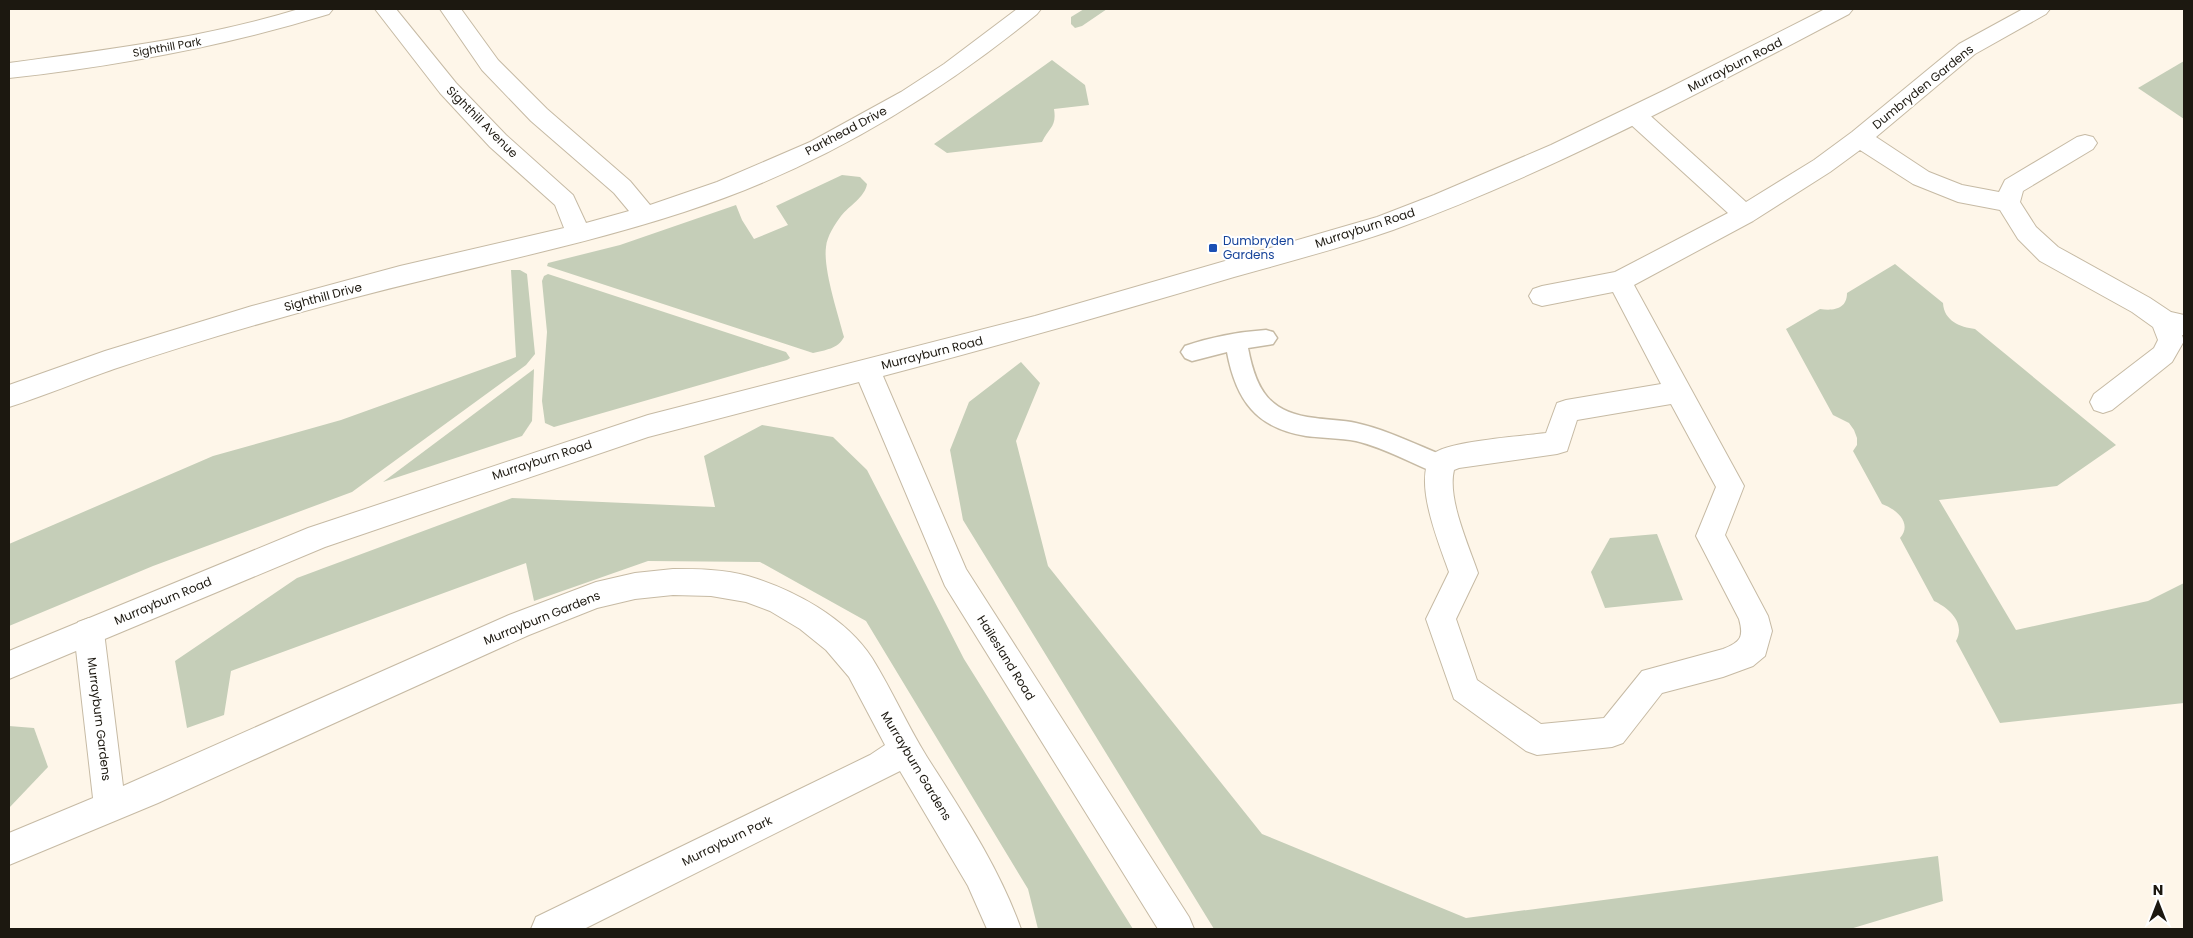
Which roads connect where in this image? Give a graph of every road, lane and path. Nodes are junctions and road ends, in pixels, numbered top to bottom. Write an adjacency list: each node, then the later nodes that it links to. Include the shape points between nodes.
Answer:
1 (322, 9): 7 (street, Sighthill Park, via 224,36 150,51)
2 (385, 9): 14 (street, Sighthill Avenue, via 448,88 498,141 565,201)
3 (450, 9): 13 (street, via 490,65 539,115 622,186)
4 (1030, 9): 13 (street, Parkhead Drive, via 976,52 913,95 836,137 741,182)
5 (1842, 9): 8 (street, Murrayburn Road)
6 (2039, 9): 9 (street, Dumbryden Gardens, via 1966,49)
7 (9, 70)
8 (1636, 116): 12 (street); 21 (street, Murrayburn Road, via 1437,205 1374,227 1036,326)
9 (1860, 138): 11 (street, Dumbryden Gardens, via 1921,178 1958,193); 12 (street, Dumbryden Gardens)
10 (2085, 143): 11 (street, via 2013,186)
11 (2008, 203): 17 (street, via 2027,233 2049,254)
12 (1745, 215): 15 (street, Dumbryden Gardens)
13 (643, 216): 14 (street, Sighthill Drive)
14 (578, 233): 23 (street, Sighthill Drive, via 319,297 126,356)
15 (1620, 280): 16 (street, Dumbryden Gardens); 22 (street)
16 (1542, 296)
17 (2174, 323): 24 (street, via 2171,341 2163,355)
18 (1266, 338): 19 (lane)
19 (1236, 341): 20 (lane); 25 (lane, via 1244,378 1266,413 1300,426 1362,434)
20 (1192, 352)
21 (868, 369): 26 (street, Murrayburn Road, via 648,426 541,460 318,537); 33 (street, Hailesland Road, via 955,577)
22 (1678, 392): 25 (street, via 1566,411 1557,443 1459,456); 25 (street, via 1730,486 1710,536 1753,616 1757,631 1754,646 1742,656 1652,681 1612,732 1537,740 1465,689 1441,619 1464,573 1438,484)
23 (9, 396)
24 (2103, 402)
25 (1441, 465)
26 (88, 632): 27 (street, Murrayburn Road); 29 (street, Murrayburn Gardens)
27 (9, 665)
28 (905, 750): 29 (street, Murrayburn Gardens, via 860,667 837,640 810,619 780,602 747,590 711,583 673,582 634,586 596,595 542,616); 31 (street, Murrayburn Park, via 881,766); 32 (street, Murrayburn Gardens, via 980,874)
29 (110, 807): 30 (street, Murrayburn Gardens)
30 (9, 849)
31 (548, 929)
32 (1004, 929)
33 (1177, 929)

